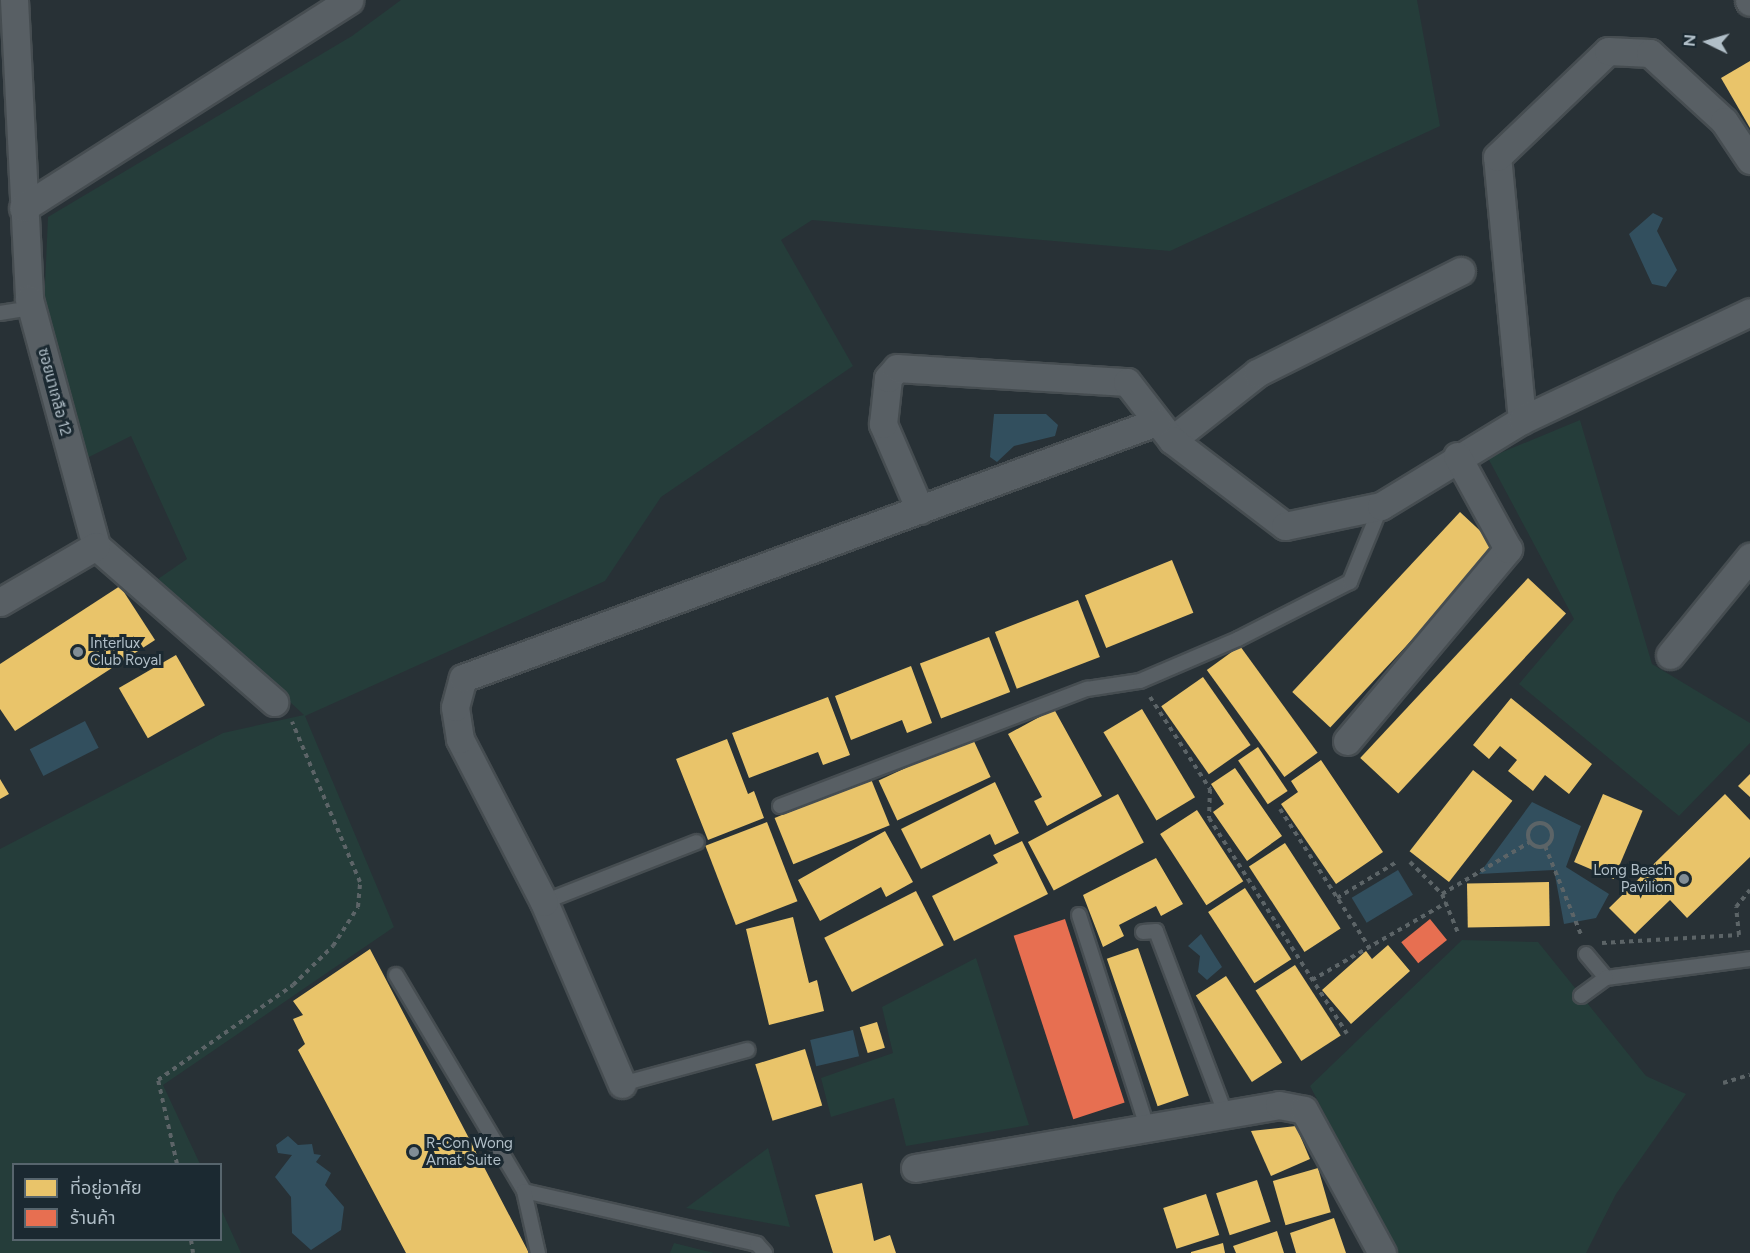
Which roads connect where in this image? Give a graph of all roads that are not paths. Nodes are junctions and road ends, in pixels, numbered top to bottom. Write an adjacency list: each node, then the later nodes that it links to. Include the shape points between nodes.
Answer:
1 (14, 0): 4 (street, ซอยนาเกลือ 12)
2 (349, 0): 4 (street)
3 (1750, 160): 9 (street, via 1724,121 1650,53 1608,51 1497,157)
4 (23, 208): 6 (street, ซอยนาเกลือ 12)
5 (1461, 271): 10 (street, via 1257,373)
6 (31, 308): 8 (lane); 14 (street, ซอยนาเกลือ 12)
7 (1750, 312): 9 (street)
8 (0, 313)
9 (1522, 420): 11 (street)
10 (1164, 431): 12 (street, via 1285,526); 13 (street); 13 (street, via 1127,382 1118,379 897,368 888,378 883,424)
11 (1457, 456): 12 (street); 19 (street, via 1508,549)
12 (1381, 506): 20 (lane, via 1350,582 1140,681 1087,689)
13 (920, 510): 22 (street, via 463,678 455,707 460,739)
14 (96, 546): 16 (street); 18 (street)
15 (1750, 557): 17 (street)
16 (0, 602)
17 (1670, 655)
18 (274, 702)
19 (1347, 741)
20 (780, 806)
21 (697, 842): 22 (lane)
22 (544, 902): 31 (street)
23 (1079, 915): 33 (lane)
24 (1143, 932): 32 (lane, via 1156,932)
25 (1590, 949): 28 (lane)
26 (1746, 960): 28 (lane)
27 (396, 975): 35 (lane)
28 (1606, 978): 29 (lane)
29 (1581, 996)
30 (747, 1050): 31 (lane)
31 (622, 1084)
32 (1226, 1115): 33 (street); 38 (street, via 1279,1104 1304,1110)
33 (1148, 1131): 34 (street)
34 (915, 1168)
35 (524, 1191): 36 (lane); 37 (lane, via 758,1244)
36 (538, 1253)
37 (765, 1253)
38 (1382, 1253)

